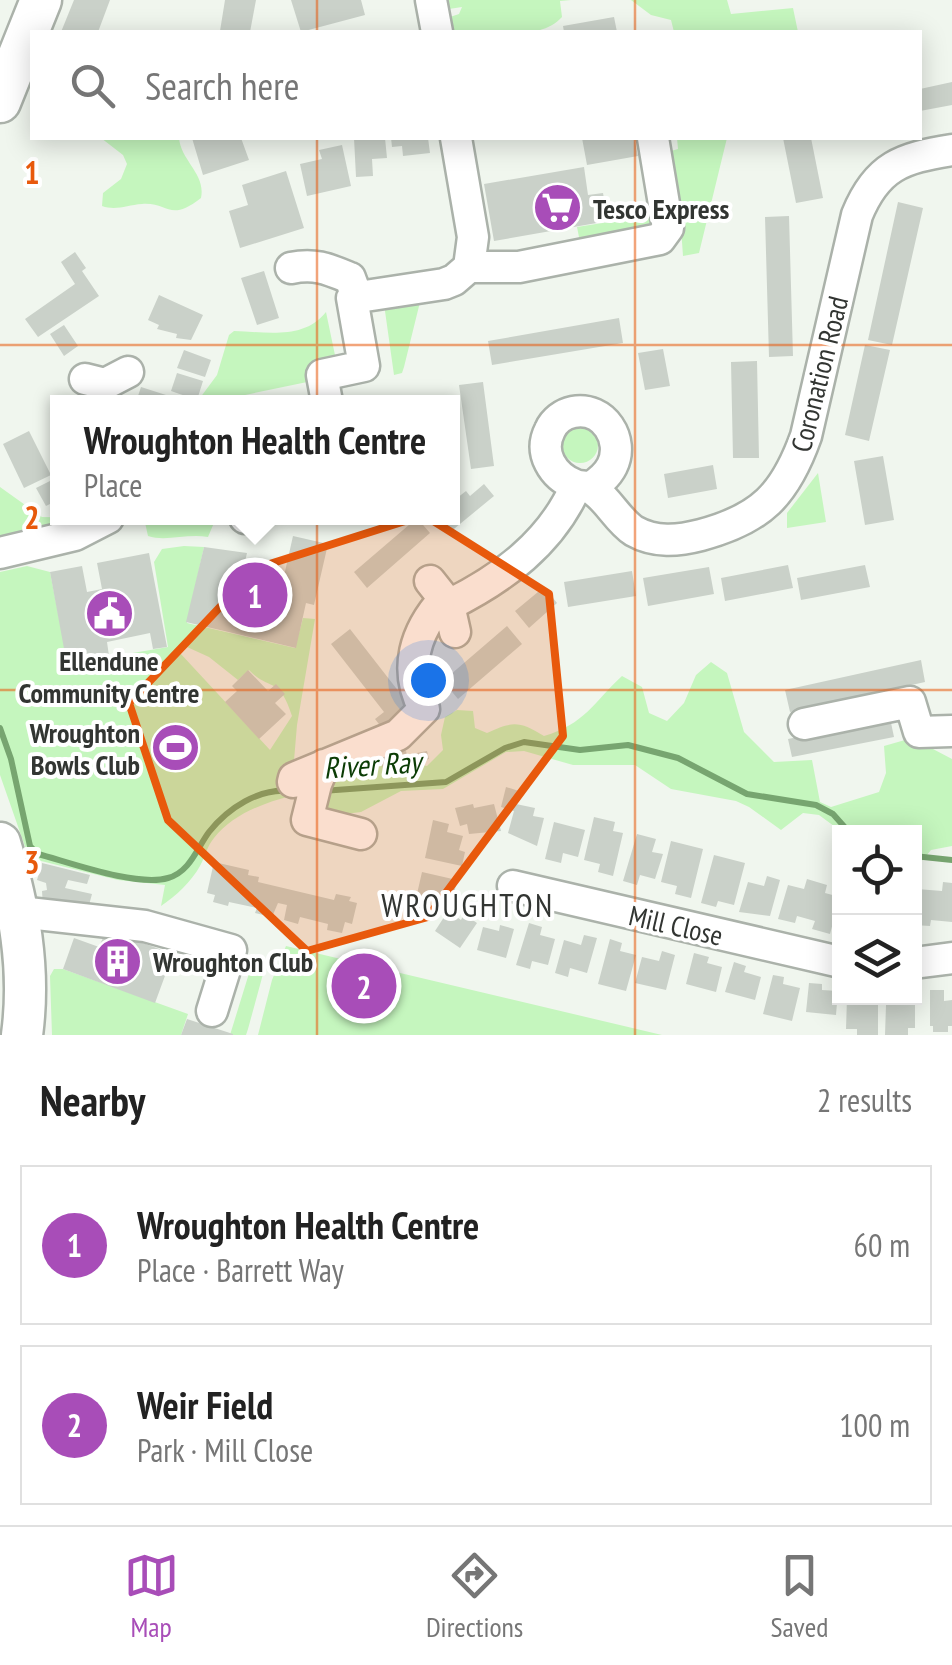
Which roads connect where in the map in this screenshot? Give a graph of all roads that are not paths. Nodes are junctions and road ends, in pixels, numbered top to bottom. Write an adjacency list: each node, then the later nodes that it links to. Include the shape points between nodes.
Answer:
1 (41, 0): 4 (main road)
2 (431, 0): 3 (street)
3 (437, 30)
4 (0, 102)
5 (456, 140): 8 (street, via 473,237)
6 (653, 140): 8 (street, via 668,228 660,238 519,267)
7 (952, 150): 16 (street, Coronation Road, via 906,159 866,194 806,436 776,495 725,529 657,540 635,532 583,487 516,565 486,587 444,604 420,630 413,677 424,709 398,736 311,783 307,820)
8 (469, 267): 10 (street, via 444,284)
9 (291, 268): 10 (street, via 319,265 350,278)
10 (357, 297): 11 (street, via 352,298 364,366 322,375)
11 (326, 395)
12 (94, 525): 13 (street)
13 (0, 553)
14 (804, 724): 15 (street, via 910,702 919,732)
15 (952, 732)
16 (360, 834)
17 (0, 843): 19 (main road)
18 (512, 886): 21 (street, Mill Close)
19 (19, 912): 23 (street, via 145,926 232,950); 24 (main road)
20 (952, 958): 22 (street)
21 (832, 960)
22 (922, 962)
23 (212, 1011)
24 (22, 1035)

